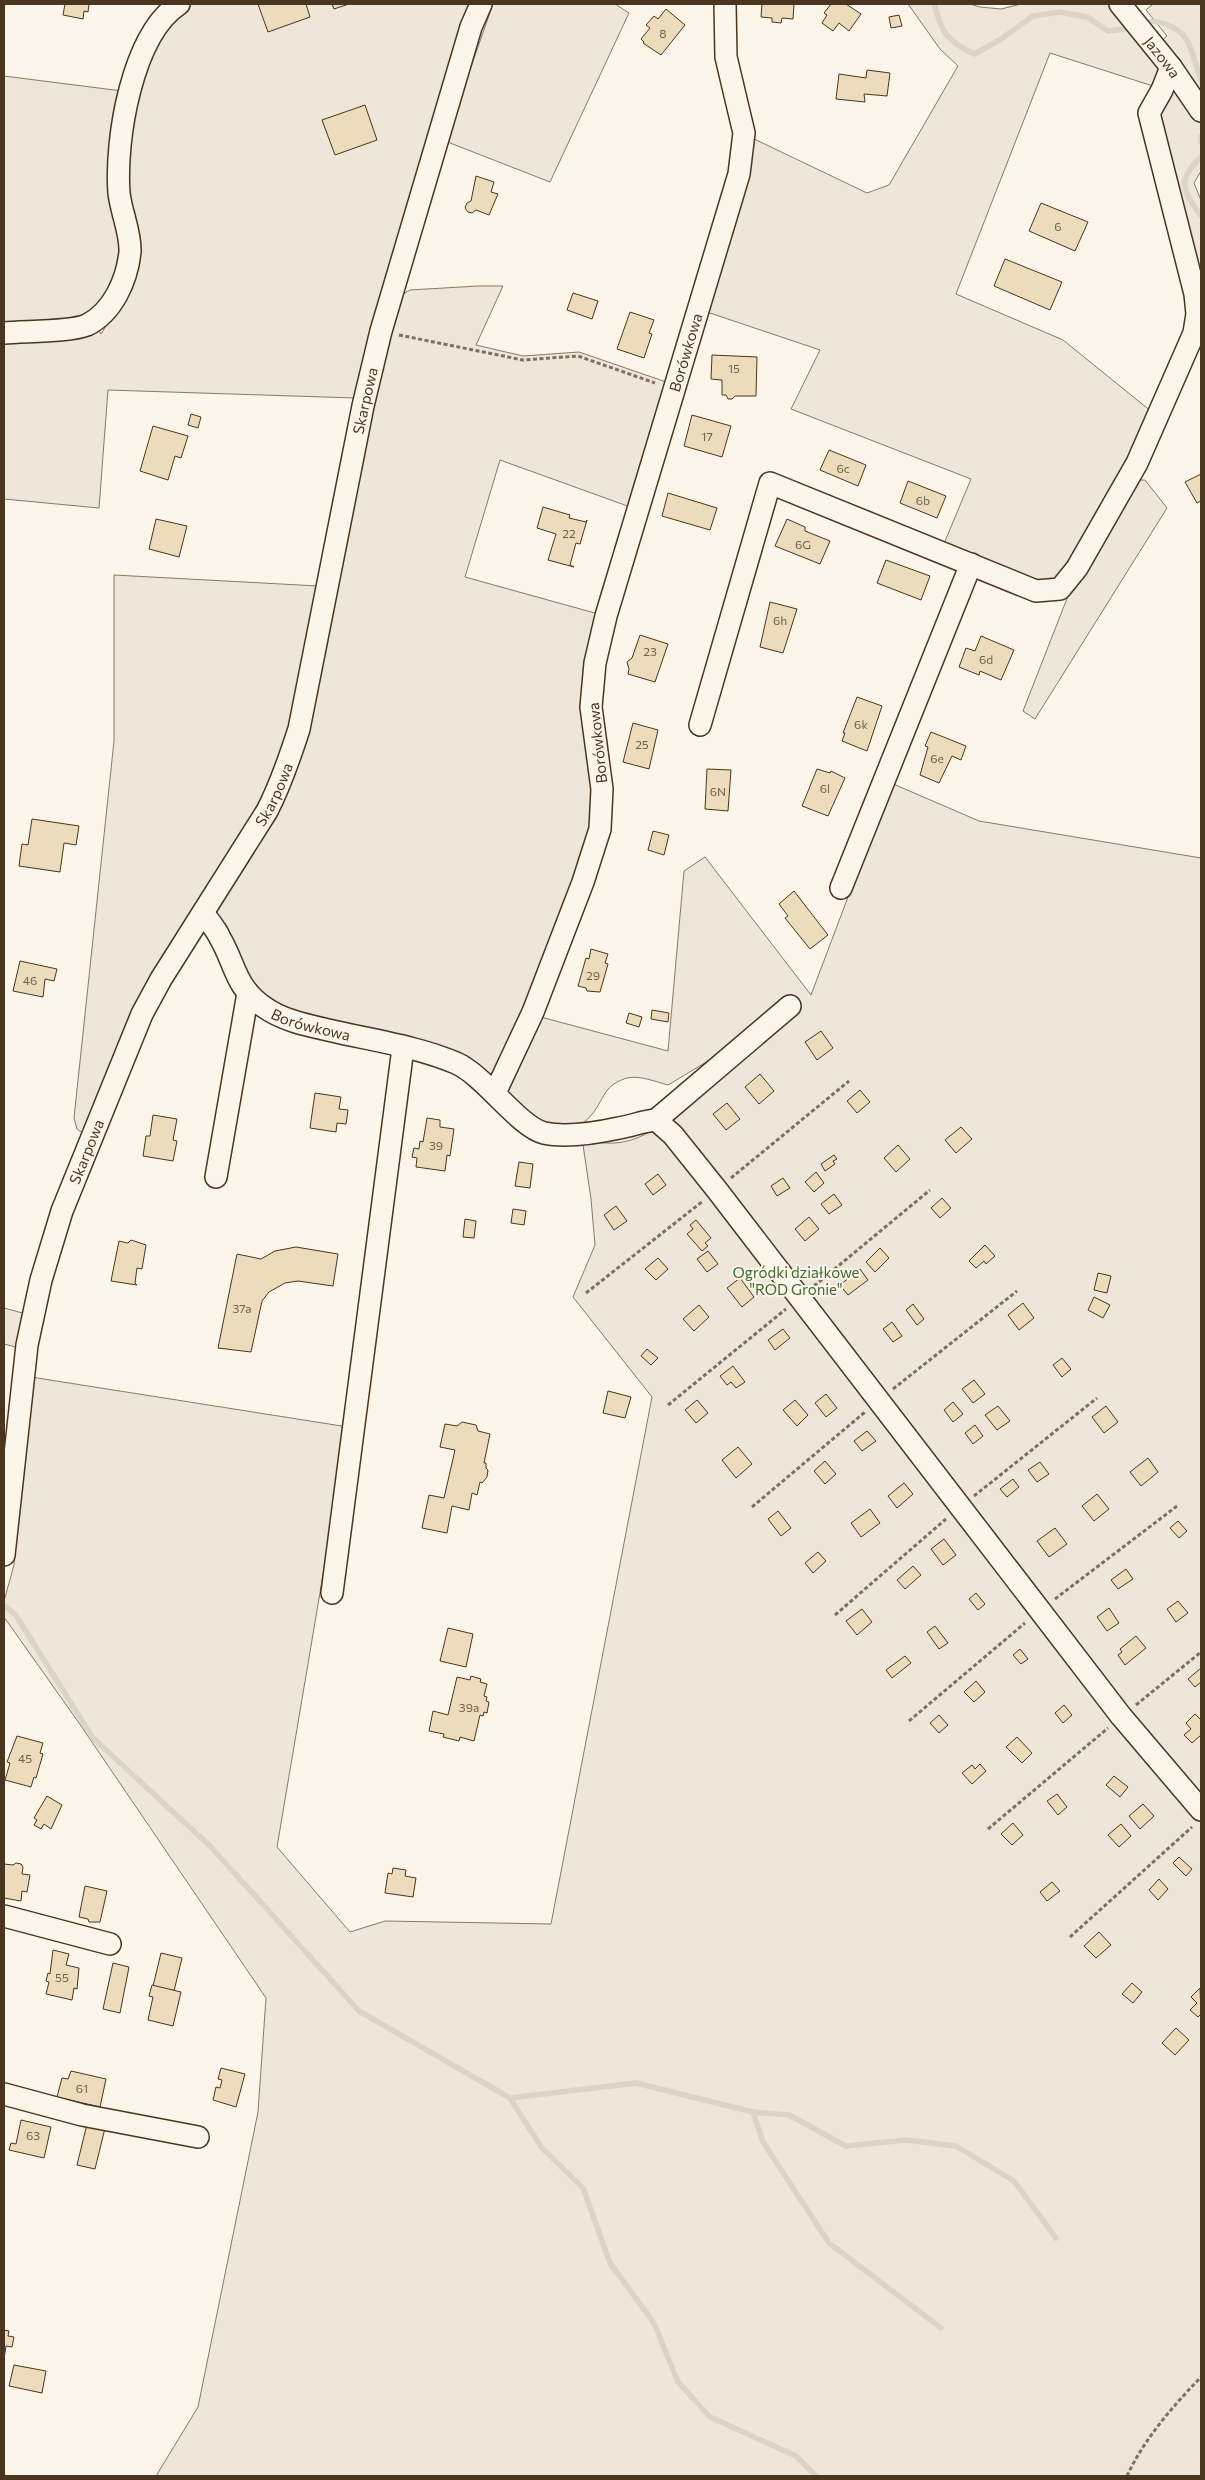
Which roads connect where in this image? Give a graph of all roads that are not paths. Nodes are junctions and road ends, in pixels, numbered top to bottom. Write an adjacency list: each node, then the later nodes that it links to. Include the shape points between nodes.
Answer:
1 (180, 4): 7 (street, via 158,23 136,71 126,104 119,152 120,193 130,251 125,278 115,299 100,315 81,327)
2 (480, 4): 11 (street, Skarpowa, via 381,331 294,746 267,811)
3 (725, 4): 15 (street, Borówkowa, via 726,57 744,133 739,174 606,616 595,663 591,707 602,789 600,829 533,1012)
4 (1124, 9): 5 (street, Jazowa)
5 (1171, 67): 6 (street, Jazowa); 8 (street, via 1149,113 1195,294 1197,314 1194,333 1137,463 1077,568 1060,588 1036,591)
6 (1201, 111)
7 (4, 333)
8 (971, 564): 9 (street, via 770,483); 10 (street)
9 (700, 725)
10 (841, 888)
11 (203, 913): 12 (street, Borówkowa, via 221,939 235,976); 18 (street, Skarpowa, via 142,1014 50,1245 27,1345)
12 (248, 992): 14 (street, Borówkowa, via 264,1007 282,1017); 17 (street)
13 (790, 1006): 16 (street)
14 (403, 1048): 15 (street, Borówkowa, via 458,1064); 19 (street)
15 (495, 1093): 16 (street, via 530,1126 541,1132 553,1134 621,1128)
16 (656, 1120): 20 (street, via 673,1135 723,1198)
17 (216, 1177)
18 (4, 1555)
19 (332, 1593)
20 (1198, 1818)
21 (4, 1916): 22 (street)
22 (110, 1944)
23 (4, 2094): 24 (street, via 82,2115)
24 (198, 2137)

